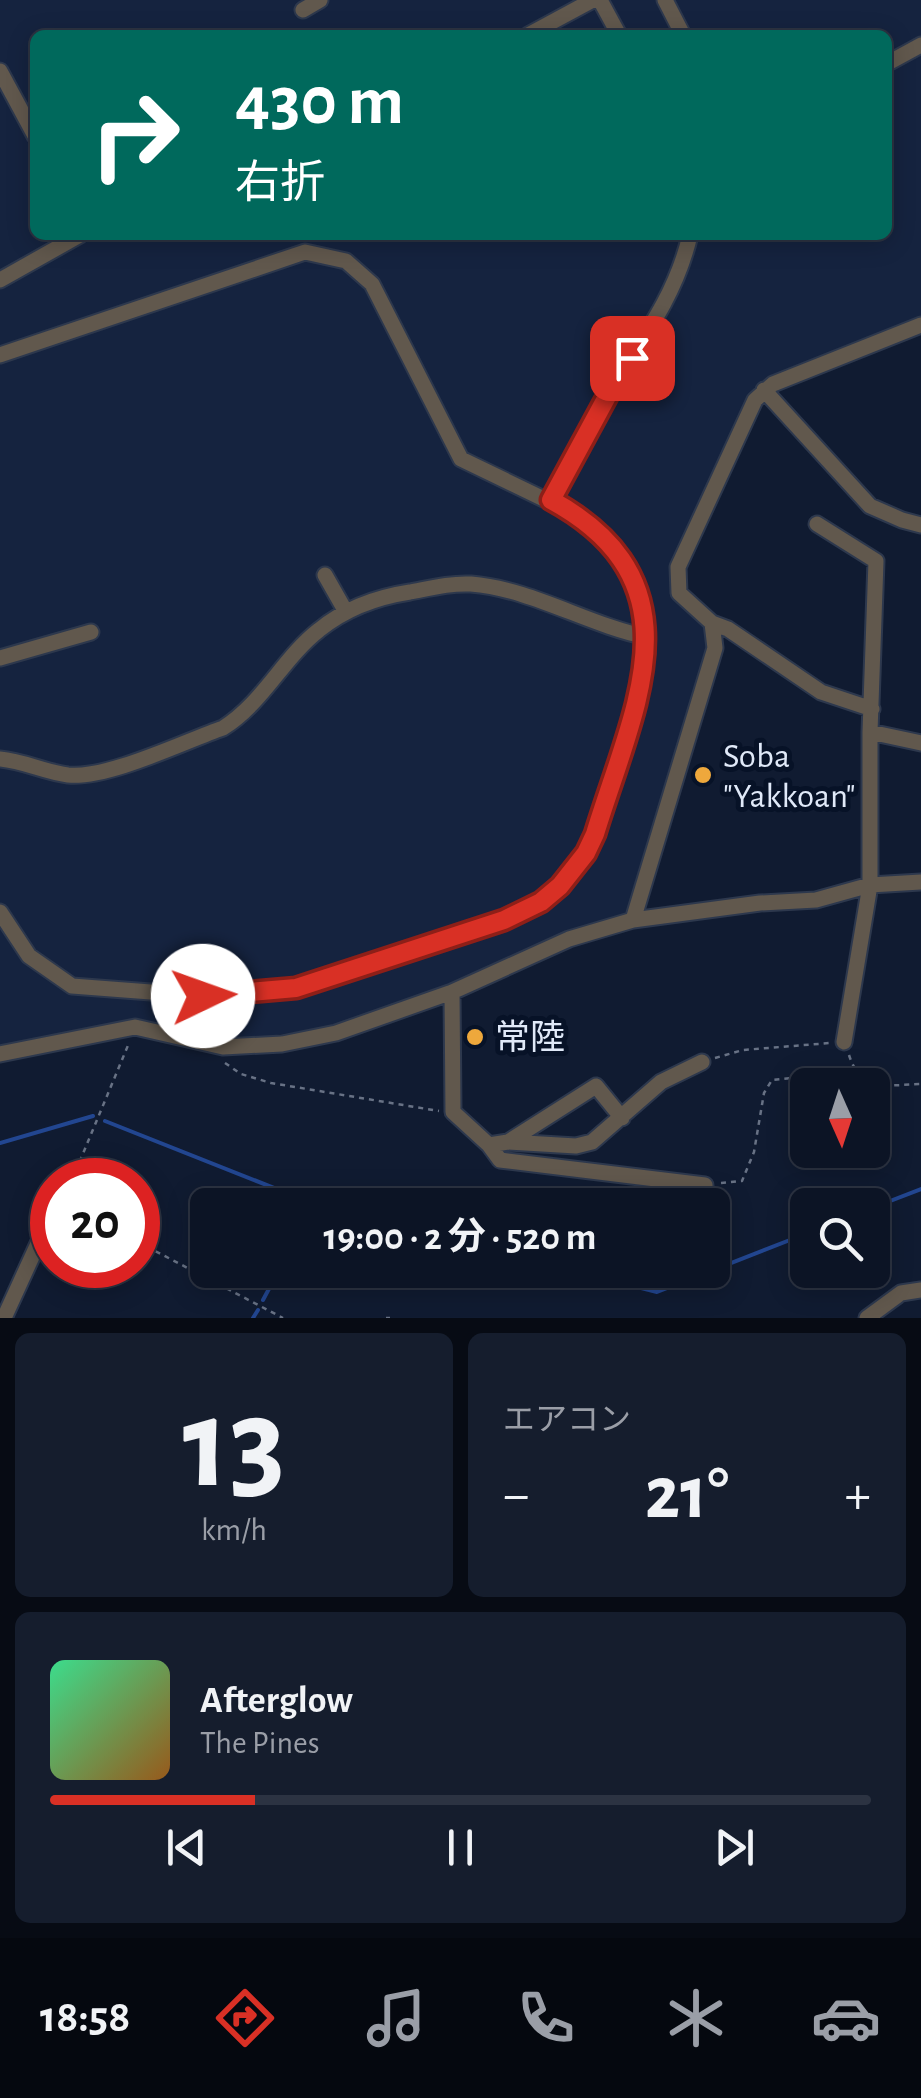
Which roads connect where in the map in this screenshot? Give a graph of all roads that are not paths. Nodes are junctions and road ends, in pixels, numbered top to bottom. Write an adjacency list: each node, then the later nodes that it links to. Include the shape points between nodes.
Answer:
1 (320, 0): 4 (street)
2 (597, 0): 5 (street); 6 (street)
3 (665, 0): 7 (street)
4 (303, 10)
5 (538, 30)
6 (616, 30)
7 (680, 30)
8 (921, 46): 9 (street)
9 (892, 61)
10 (0, 72): 11 (street)
11 (30, 127)
12 (71, 240): 15 (street)
13 (689, 240): 19 (street, via 661,313)
14 (305, 244): 17 (street); 19 (street, via 346,261 372,284 461,458)
15 (0, 280)
16 (921, 325): 18 (street)
17 (0, 356)
18 (764, 390): 21 (street, via 870,506); 24 (street, via 678,568 679,593)
19 (551, 500): 26 (street, via 598,531 627,566)
20 (817, 524): 28 (street, via 876,561)
21 (921, 525)
22 (325, 575): 23 (street)
23 (346, 612): 26 (street, via 392,595 472,584); 31 (street, via 306,640 224,728 86,775)
24 (712, 623): 28 (street, via 820,692); 35 (street, via 715,648)
25 (91, 632): 27 (street)
26 (647, 637): 38 (street, via 644,674 595,834 541,902 316,982)
27 (0, 658)
28 (872, 709): 29 (street)
29 (870, 732): 30 (street); 33 (street)
30 (921, 743)
31 (0, 759)
32 (921, 882): 33 (street)
33 (870, 886): 35 (street, via 816,900); 40 (street)
34 (0, 912): 38 (street, via 29,956 72,986)
35 (633, 920): 37 (street, via 570,938)
36 (203, 964): 38 (street)
37 (452, 992): 39 (street, via 336,1033 282,1044 223,1047); 45 (street, via 453,1112)
38 (203, 996): 39 (street)
39 (194, 1040): 41 (street, via 135,1027)
40 (844, 1042)
41 (0, 1054)
42 (702, 1062): 43 (street, via 661,1082)
43 (622, 1118): 44 (street, via 576,1146); 44 (street, via 596,1086)
44 (508, 1142): 45 (street)
45 (490, 1145): 46 (street, via 512,1164)
46 (705, 1185)
47 (30, 1261): 49 (street)
48 (921, 1290): 50 (street, via 901,1293)
49 (4, 1318)
50 (867, 1318)

